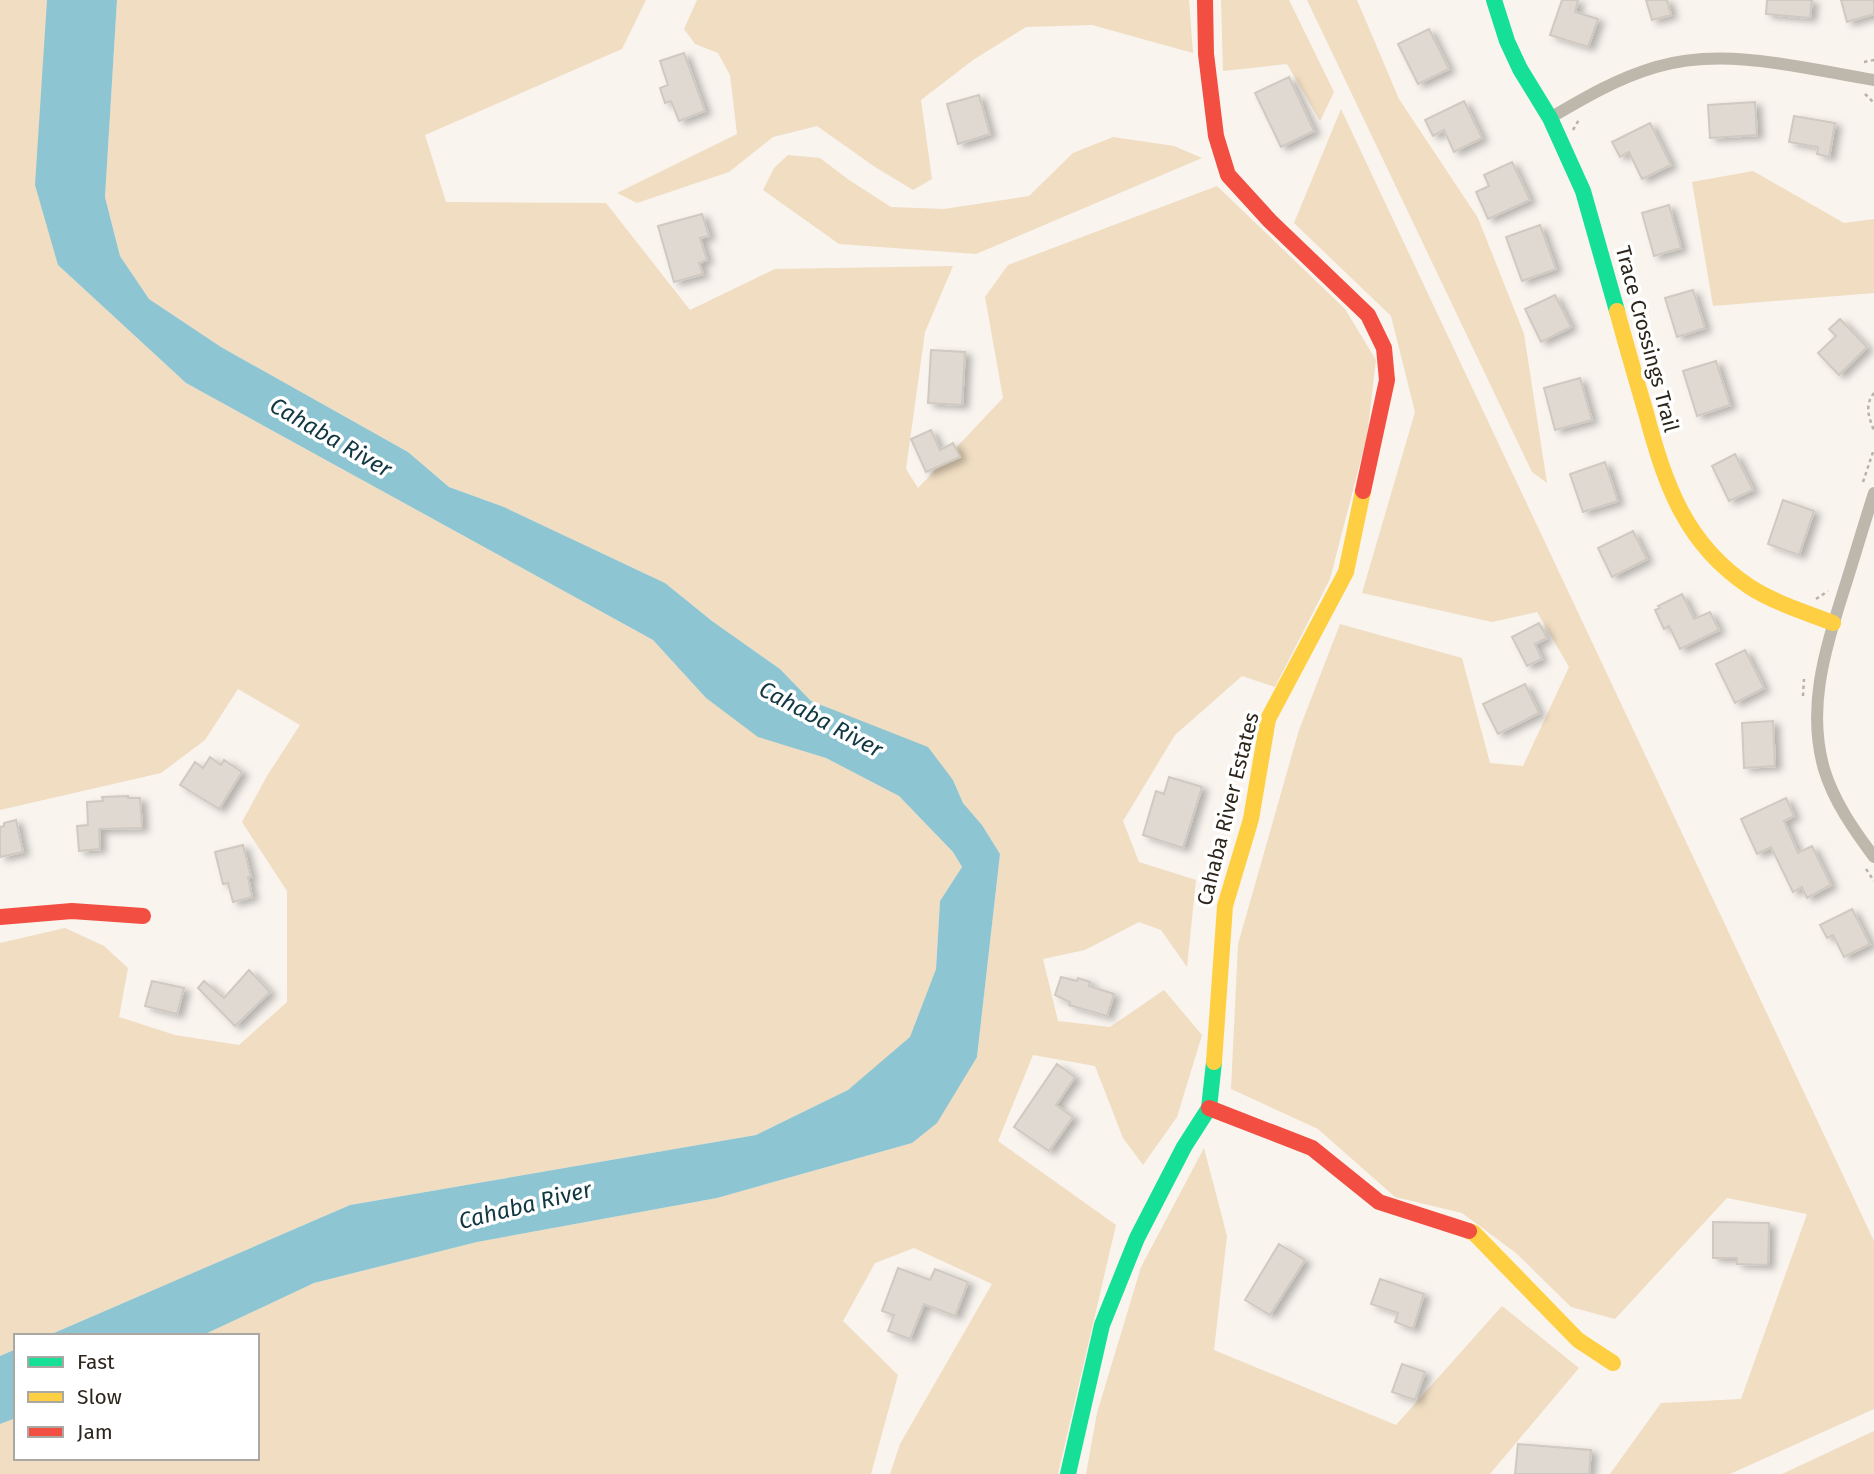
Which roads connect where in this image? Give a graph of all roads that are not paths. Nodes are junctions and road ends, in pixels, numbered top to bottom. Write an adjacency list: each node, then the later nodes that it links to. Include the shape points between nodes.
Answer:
1 (1205, 0): 10 (street, Cahaba River Estates, via 1216,136 1228,175 1368,315 1384,348 1387,380 1346,572 1268,719 1251,819 1224,906)
2 (1494, 0): 4 (street, Trace Crossings Trail, via 1520,69)
3 (1874, 80): 4 (street, via 1772,63 1689,61 1628,77)
4 (1550, 118): 6 (street, Trace Crossings Trail, via 1583,191 1676,507 1705,550 1747,585)
5 (1874, 493): 6 (street)
6 (1833, 623): 7 (street, via 1817,693 1818,742 1835,798)
7 (1874, 858)
8 (144, 916): 9 (street, via 58,909)
9 (0, 917)
10 (1209, 1108): 11 (street, via 1312,1148 1378,1202 1474,1233 1578,1340); 12 (street, Cahaba River Estates, via 1184,1147 1115,1289 1102,1325)
11 (1614, 1363)
12 (1068, 1474)

